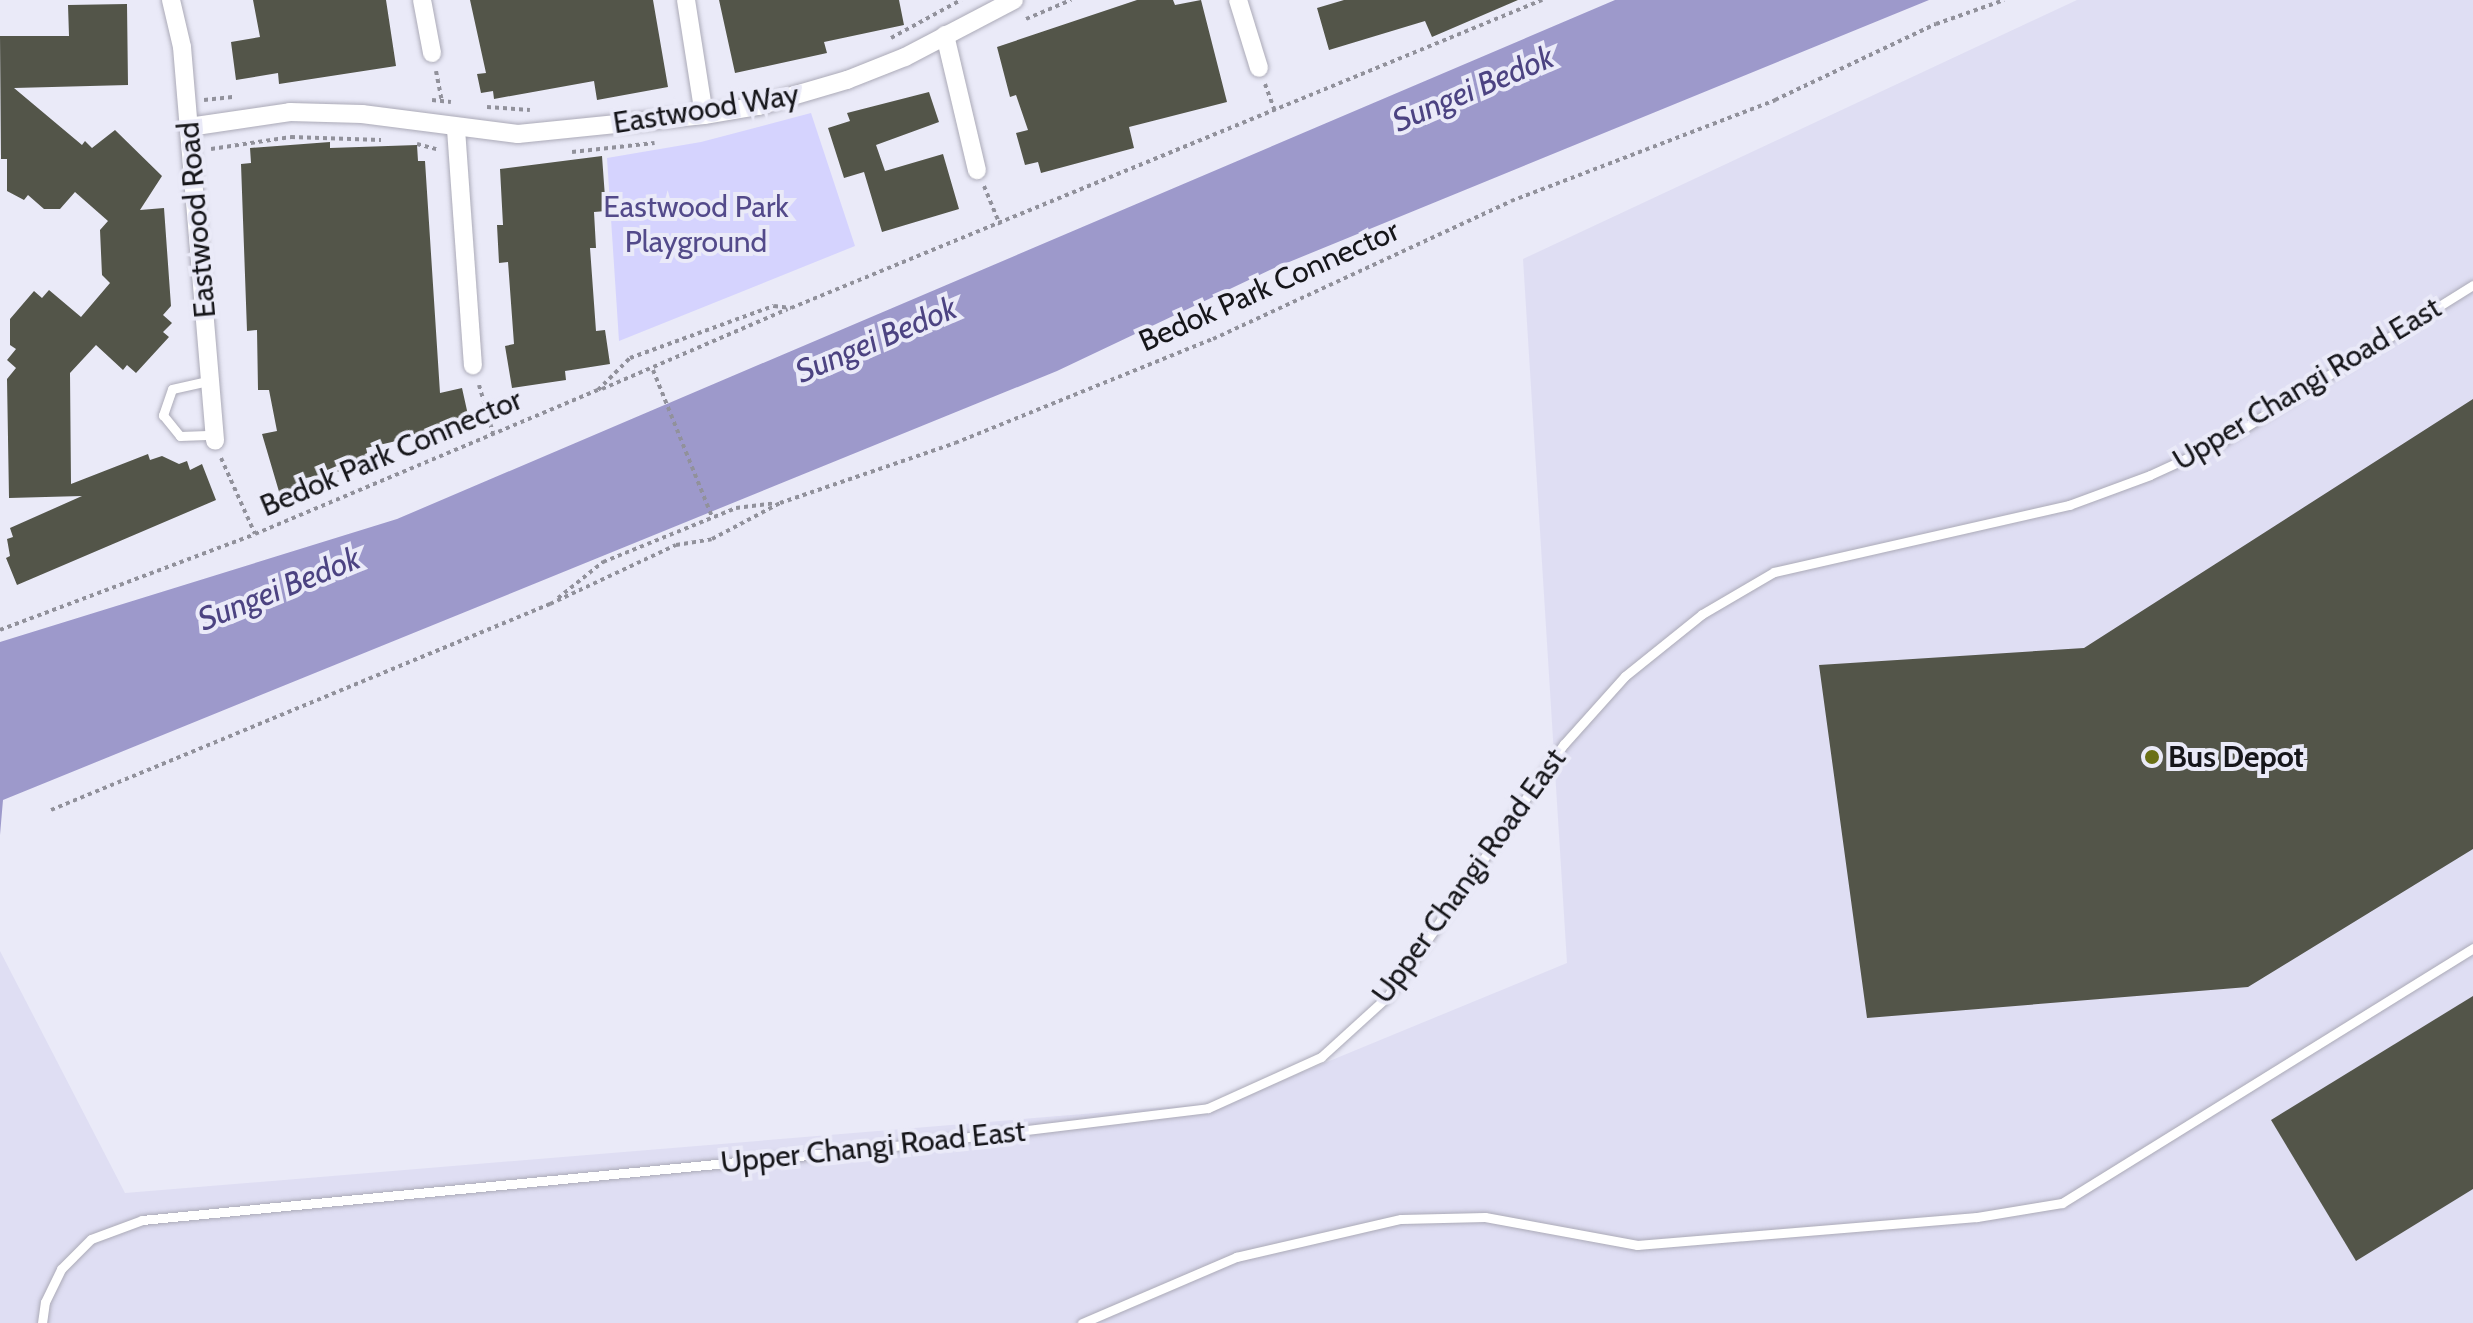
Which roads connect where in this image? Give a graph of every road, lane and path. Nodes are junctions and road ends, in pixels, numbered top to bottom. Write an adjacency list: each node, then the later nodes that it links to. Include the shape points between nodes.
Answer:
1 (171, 0): 18 (street, Eastwood Road)
2 (422, 0): 13 (street)
3 (686, 0): 23 (street)
4 (942, 0): 10 (path)
5 (961, 0): 10 (path)
6 (1014, 0): 11 (street, Eastwood Way)
7 (1238, 0): 14 (street)
8 (1542, 0): 22 (path, Bedok Park Connector)
9 (2004, 0): 36 (path, Bedok Park Connector, via 1936,24 1775,100 1511,201 1213,339 955,443)
10 (944, 10): 12 (path)
11 (945, 35): 23 (street, Eastwood Way, via 847,80 758,106); 26 (street)
12 (889, 39)
13 (432, 53): 17 (path)
14 (1259, 68): 22 (path)
15 (239, 96): 18 (path)
16 (428, 99): 17 (path)
17 (442, 101): 19 (path)
18 (186, 102): 24 (street, Eastwood Road)
19 (454, 102)
20 (479, 106): 21 (path)
21 (538, 110)
22 (1275, 112): 27 (path, Bedok Park Connector)
23 (704, 115): 25 (street, Eastwood Way, via 518,134)
24 (189, 127): 25 (street, Eastwood Way, via 290,112 392,117); 32 (street, Eastwood Road)
25 (456, 129): 30 (street)
26 (977, 170): 27 (path)
27 (1000, 225): 29 (path, Bedok Park Connector)
28 (2473, 285): 43 (lane, Upper Changi Road East, via 2220,443 2150,475 2069,505 1774,572 1702,614 1625,676 1564,744 1388,996 1321,1057 1208,1108 870,1149 142,1220 91,1239 61,1269 45,1302)
29 (791, 308): 31 (path, Bedok Park Connector); 33 (path, Bedok Park Connector, via 774,306 630,358)
30 (473, 365): 34 (path)
31 (653, 370): 33 (path, Bedok Park Connector); 37 (path)
32 (212, 380): 35 (street, Eastwood Road); 35 (lane, via 183,383 163,404 166,421 180,436)
33 (598, 390): 34 (path, Bedok Park Connector)
34 (493, 433): 38 (path, Bedok Park Connector)
35 (214, 438): 38 (path)
36 (780, 503): 37 (path, Bedok Park Connector); 39 (path, Bedok Park Connector, via 712,539 676,545)
37 (712, 517): 39 (path, Bedok Park Connector, via 603,562)
38 (255, 534): 40 (path, Bedok Park Connector)
39 (550, 604): 41 (path, Bedok Park Connector)
40 (0, 630)
41 (51, 810)
42 (2473, 948): 44 (lane, via 2062,1203 1977,1217 1637,1245 1485,1217 1401,1219 1236,1257)
43 (42, 1323)
44 (1082, 1323)

